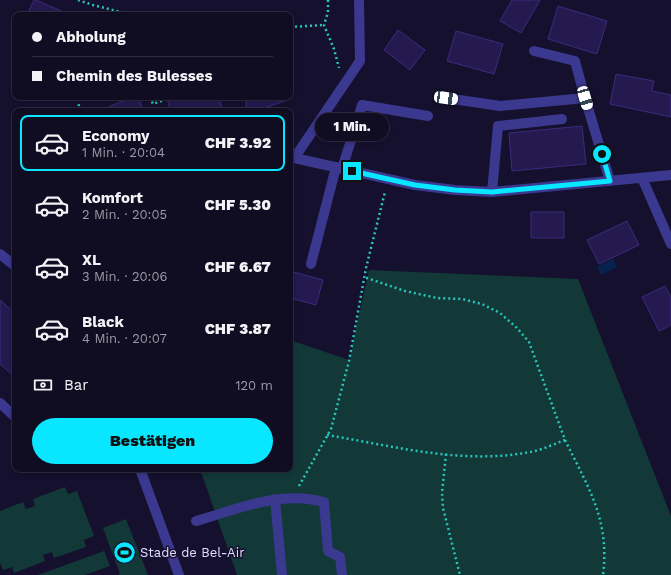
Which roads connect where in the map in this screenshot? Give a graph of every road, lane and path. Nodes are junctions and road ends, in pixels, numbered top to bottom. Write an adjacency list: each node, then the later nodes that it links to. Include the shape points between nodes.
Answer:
1 (78, 0): 4 (path)
2 (328, 0): 5 (path)
3 (359, 0): 8 (street, via 360,61)
4 (121, 12)
5 (324, 26): 6 (path); 8 (path, via 334,48)
6 (293, 27)
7 (534, 51): 10 (street, via 575,61)
8 (341, 89): 15 (street)
9 (446, 98): 10 (street, via 500,106)
10 (585, 98): 20 (street)
11 (151, 100): 12 (path, via 153,104)
12 (164, 100)
13 (428, 116): 17 (street, via 362,105)
14 (562, 119): 22 (street, via 498,126)
15 (293, 156)
16 (293, 157): 17 (street)
17 (339, 168): 22 (street, via 415,185); 24 (street)
18 (671, 176): 19 (street)
19 (642, 178): 20 (street); 23 (street)
20 (610, 181): 22 (street)
21 (386, 187): 25 (path)
22 (492, 192)
23 (671, 244)
24 (311, 264)
25 (364, 277): 28 (path, via 349,361 331,429); 29 (path, via 405,291 482,304 500,313 529,342)
26 (0, 404): 27 (street)
27 (12, 414)
28 (327, 435): 30 (path); 32 (path)
29 (565, 440): 30 (path, via 531,452 475,457); 39 (path, via 592,495 600,518 605,536)
30 (446, 454): 38 (path, via 443,508)
31 (141, 472): 35 (street)
32 (297, 490)
33 (275, 499): 34 (street); 36 (street); 37 (street, via 308,498 324,502 328,551 340,558)
34 (196, 521)
35 (180, 575)
36 (282, 575)
37 (342, 575)
38 (460, 575)
39 (604, 575)

